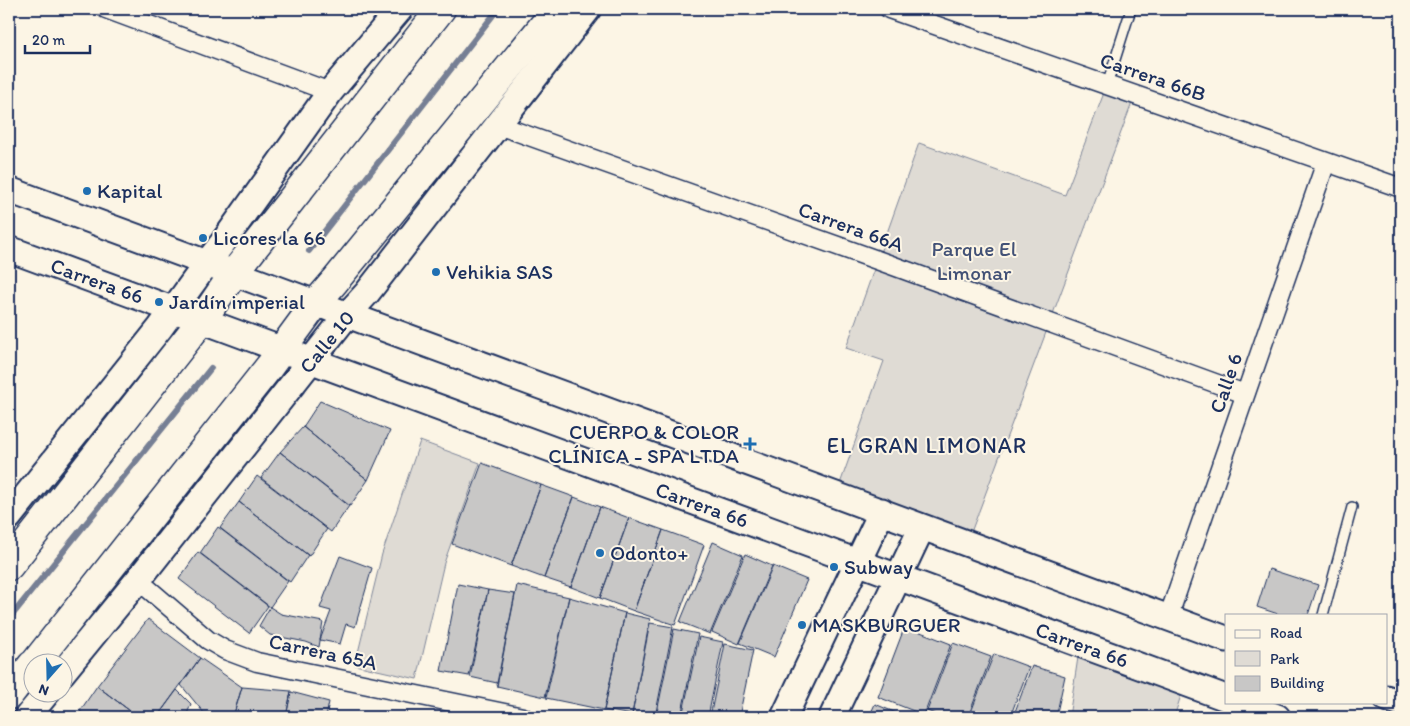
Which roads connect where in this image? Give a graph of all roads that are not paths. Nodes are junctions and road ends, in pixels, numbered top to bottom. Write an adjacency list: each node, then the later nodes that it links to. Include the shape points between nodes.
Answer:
1 (106, 9): 9 (street)
2 (400, 9): 9 (main road)
3 (441, 9): 16 (main road)
4 (557, 9): 17 (main road, Calle 10)
5 (588, 9): 10 (main road, Calle 10)
6 (889, 9): 8 (street, Carrera 66B)
7 (1131, 9): 8 (lane)
8 (1106, 85): 11 (street, Carrera 66B)
9 (330, 92): 15 (main road)
10 (498, 124): 19 (main road, Calle 10); 23 (street, Carrera 66A)
11 (1326, 162): 12 (street, Carrera 66B); 23 (street, Calle 6)
12 (1401, 188)
13 (9, 190): 15 (main road)
14 (9, 248): 18 (main road, Carrera 66)
15 (207, 263): 16 (main road); 18 (main road)
16 (234, 273): 17 (main road); 20 (main road)
17 (316, 303): 19 (main road); 21 (main road, Calle 10)
18 (173, 309): 20 (main road, Carrera 66); 26 (main road)
19 (347, 315): 22 (main road, Calle 10); 25 (main road)
20 (202, 320): 21 (main road, Carrera 66); 29 (main road)
21 (281, 349): 22 (main road, Carrera 66); 35 (main road, Calle 10)
22 (311, 361): 28 (main road, Carrera 66); 31 (main road, Calle 10)
23 (1245, 394): 33 (street, Calle 6)
24 (1352, 507): 32 (lane)
25 (882, 512): 27 (main road); 28 (main road)
26 (9, 517)
27 (922, 527): 30 (main road); 33 (main road)
28 (858, 562): 30 (main road, Carrera 66); 46 (main road)
29 (9, 566)
30 (900, 577): 39 (main road, Carrera 66); 47 (main road)
31 (138, 580): 36 (main road, Calle 10); 45 (street, Carrera 65A, via 208,640 257,662)
32 (1323, 614)
33 (1168, 618): 34 (main road)
34 (1225, 639)
35 (41, 654)
36 (72, 661)
37 (22, 678): 38 (main road, Calle 10)
38 (9, 695)
39 (1225, 698)
40 (1388, 699): 41 (main road)
41 (1401, 703)
42 (38, 704): 44 (main road)
43 (1242, 704): 48 (main road)
44 (27, 717)
45 (522, 717)
46 (784, 717)
47 (832, 717)
48 (1277, 717)

